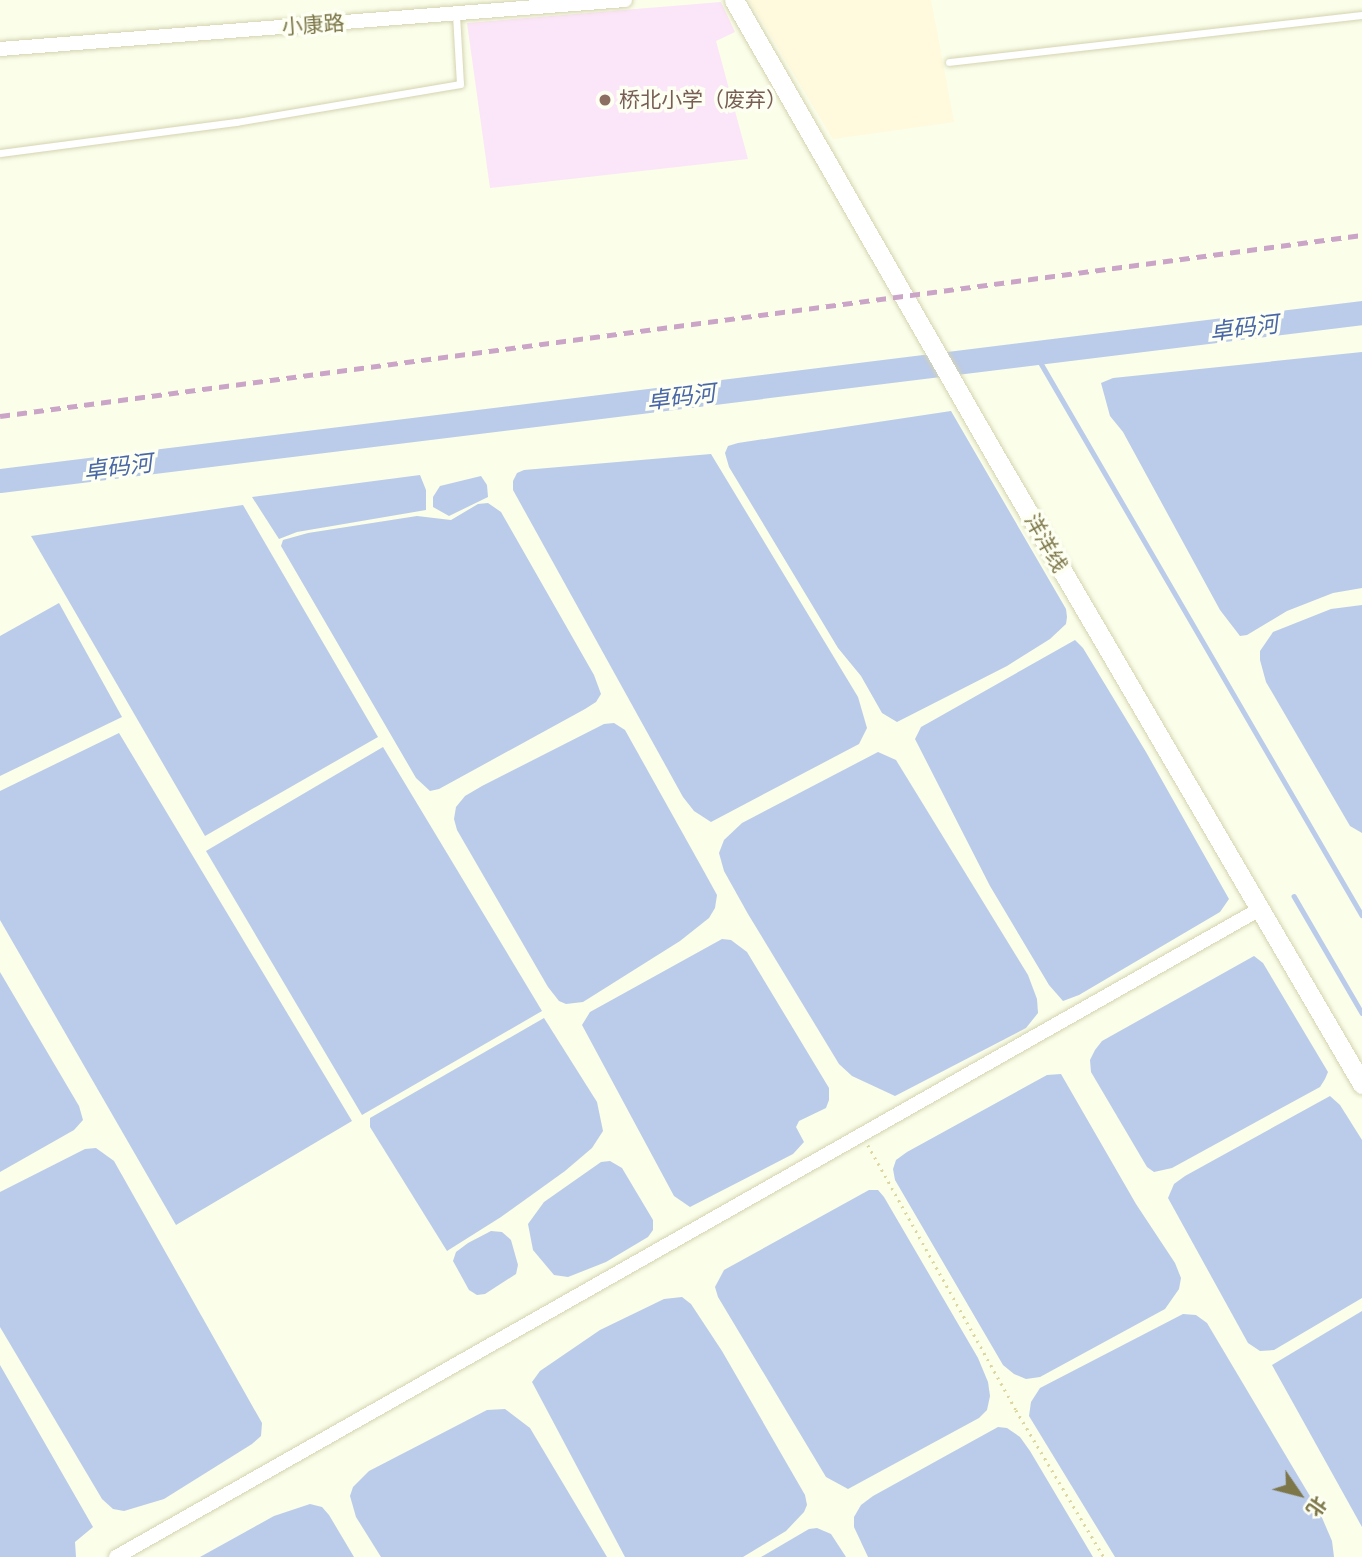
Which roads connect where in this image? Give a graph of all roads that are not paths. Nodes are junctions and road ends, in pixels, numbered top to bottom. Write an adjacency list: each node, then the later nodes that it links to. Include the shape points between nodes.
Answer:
1 (625, 0): 3 (street, 小康路)
2 (734, 0): 8 (main road, 洋洋线)
3 (456, 14): 5 (street, 小康路); 7 (lane, via 460,84 236,122)
4 (1362, 15): 6 (lane)
5 (0, 49)
6 (949, 62)
7 (0, 153)
8 (1260, 909): 9 (main road, 洋洋线); 10 (street)
9 (1362, 1084)
10 (116, 1557)

